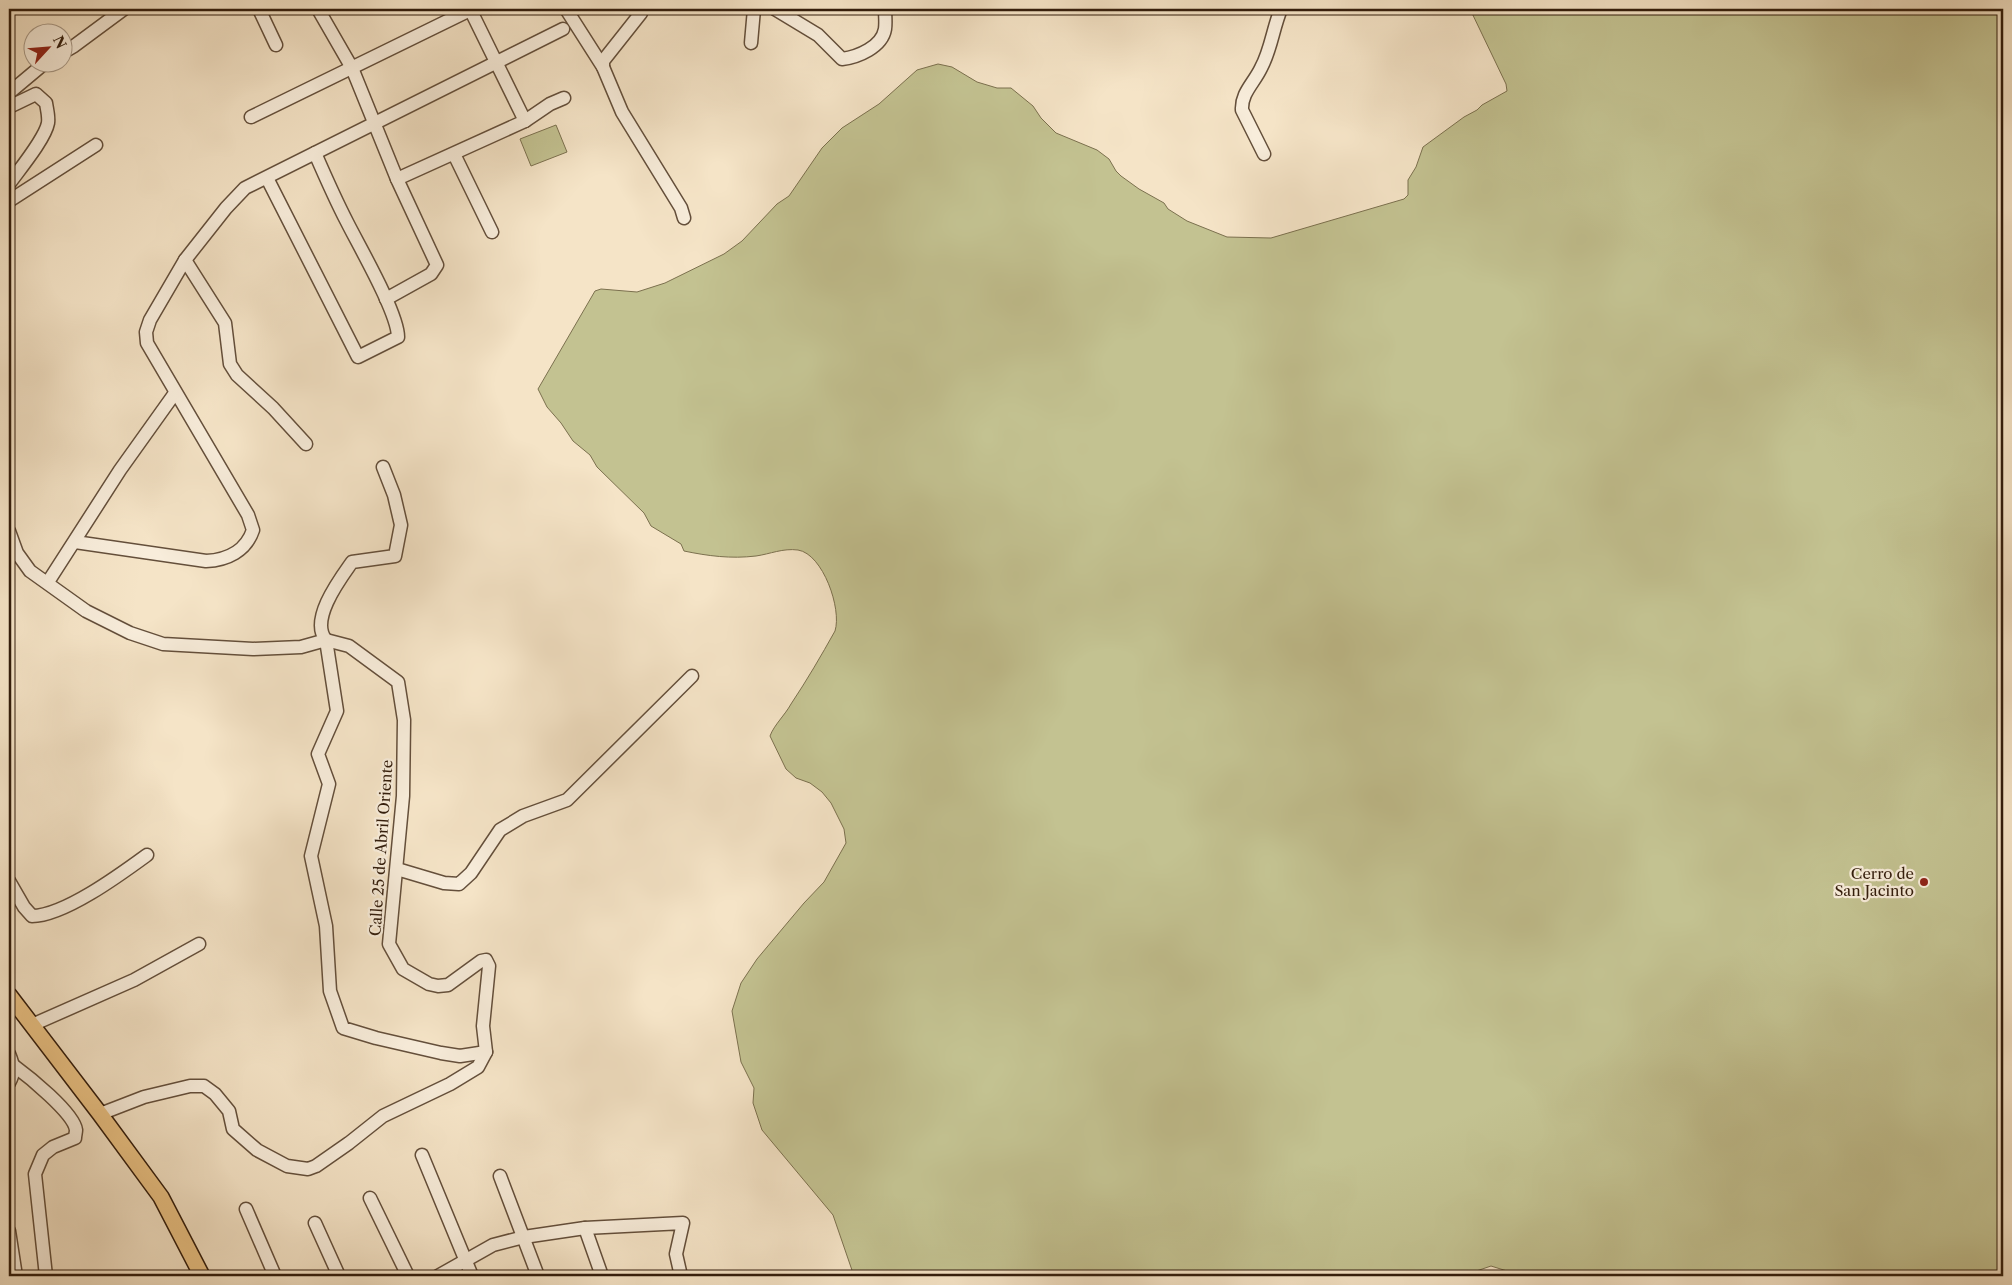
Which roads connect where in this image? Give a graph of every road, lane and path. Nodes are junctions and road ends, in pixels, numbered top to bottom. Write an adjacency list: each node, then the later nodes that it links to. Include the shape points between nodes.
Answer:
1 (124, 9): 14 (street)
2 (259, 9): 13 (street)
3 (318, 9): 17 (street)
4 (471, 9): 15 (street); 17 (street)
5 (566, 9): 16 (street)
6 (642, 9): 16 (street, via 603,61)
7 (754, 9): 12 (street)
8 (775, 9): 9 (street, via 818,36 842,60 855,58 877,44 884,31)
9 (885, 9)
10 (1282, 9): 28 (street, via 1262,67 1244,93 1242,102 1242,110)
11 (563, 29): 15 (street)
12 (752, 44)
13 (276, 45)
14 (72, 47)
15 (496, 63): 23 (street); 24 (street)
16 (603, 67): 33 (street, via 622,112)
17 (352, 68): 22 (street); 24 (street)
18 (34, 72): 19 (street)
19 (9, 92)
20 (564, 98): 23 (street)
21 (9, 107): 31 (street, via 36,94 46,103 48,114 48,125 42,136)
22 (251, 118)
23 (525, 121): 27 (street)
24 (376, 124): 26 (street); 30 (street)
25 (96, 145): 32 (street)
26 (314, 153): 29 (street); 36 (street)
27 (454, 154): 30 (street); 34 (street)
28 (1264, 154)
29 (267, 178): 35 (street, via 245,188); 36 (street, via 358,357 398,336)
30 (397, 179): 36 (street, via 437,265 430,274)
31 (9, 184)
32 (9, 201)
33 (684, 218)
34 (492, 232)
35 (185, 260): 37 (street, via 146,332 147,343); 38 (street, via 225,323 230,364 237,375)
36 (386, 299)
37 (175, 393): 41 (street, via 120,470); 41 (street, via 248,514 252,530 250,538 230,556 217,561)
38 (306, 444)
39 (383, 467): 43 (street, via 401,525 395,556 352,562 321,618)
40 (9, 531): 42 (street, Calle 25 de Abril Oriente, via 17,552 30,571)
41 (75, 542): 42 (street)
42 (48, 582): 43 (street, Calle 25 de Abril Oriente, via 86,611 130,633 163,644 252,649 301,646)
43 (326, 640): 46 (street, Calle 25 de Abril Oriente, via 349,646 398,682 404,720 403,796); 51 (street, via 337,711 318,754 329,784 311,856 326,926 330,991 343,1028 441,1053 460,1056)
44 (692, 676): 46 (street, via 567,800 523,816 500,830 471,873 459,884 444,883)
45 (147, 854): 47 (street, via 92,892 44,916 32,916)
46 (397, 869): 51 (street, Calle 25 de Abril Oriente, via 389,944 403,969 438,986 448,985 481,961 486,960 489,966 483,1026)
47 (9, 881)
48 (199, 944): 50 (street, via 134,980)
49 (9, 995): 50 (main road)
50 (32, 1025): 54 (main road)
51 (486, 1052): 54 (street, via 478,1067 384,1116 338,1152 308,1169 288,1166 257,1150 234,1130 229,1111 204,1086 190,1086 144,1097)
52 (11, 1060): 53 (street, via 14,1074); 65 (street, via 39,1085 72,1121 76,1130 75,1138 43,1155 35,1174)
53 (9, 1083)
54 (100, 1114): 66 (main road, via 161,1197)
55 (422, 1155): 63 (street)
56 (500, 1176): 62 (street)
57 (370, 1198): 69 (street)
58 (246, 1209): 67 (street)
59 (315, 1223): 68 (street)
60 (585, 1228): 62 (street); 73 (street); 74 (street, via 683,1223 676,1254)
61 (9, 1231): 64 (street)
62 (524, 1237): 63 (street, via 493,1246); 72 (street)
63 (467, 1260): 70 (street); 71 (street)
64 (16, 1276)
65 (46, 1276)
66 (202, 1276)
67 (276, 1276)
68 (339, 1276)
69 (408, 1276)
70 (438, 1276)
71 (472, 1276)
72 (538, 1276)
73 (602, 1276)
74 (680, 1276)

